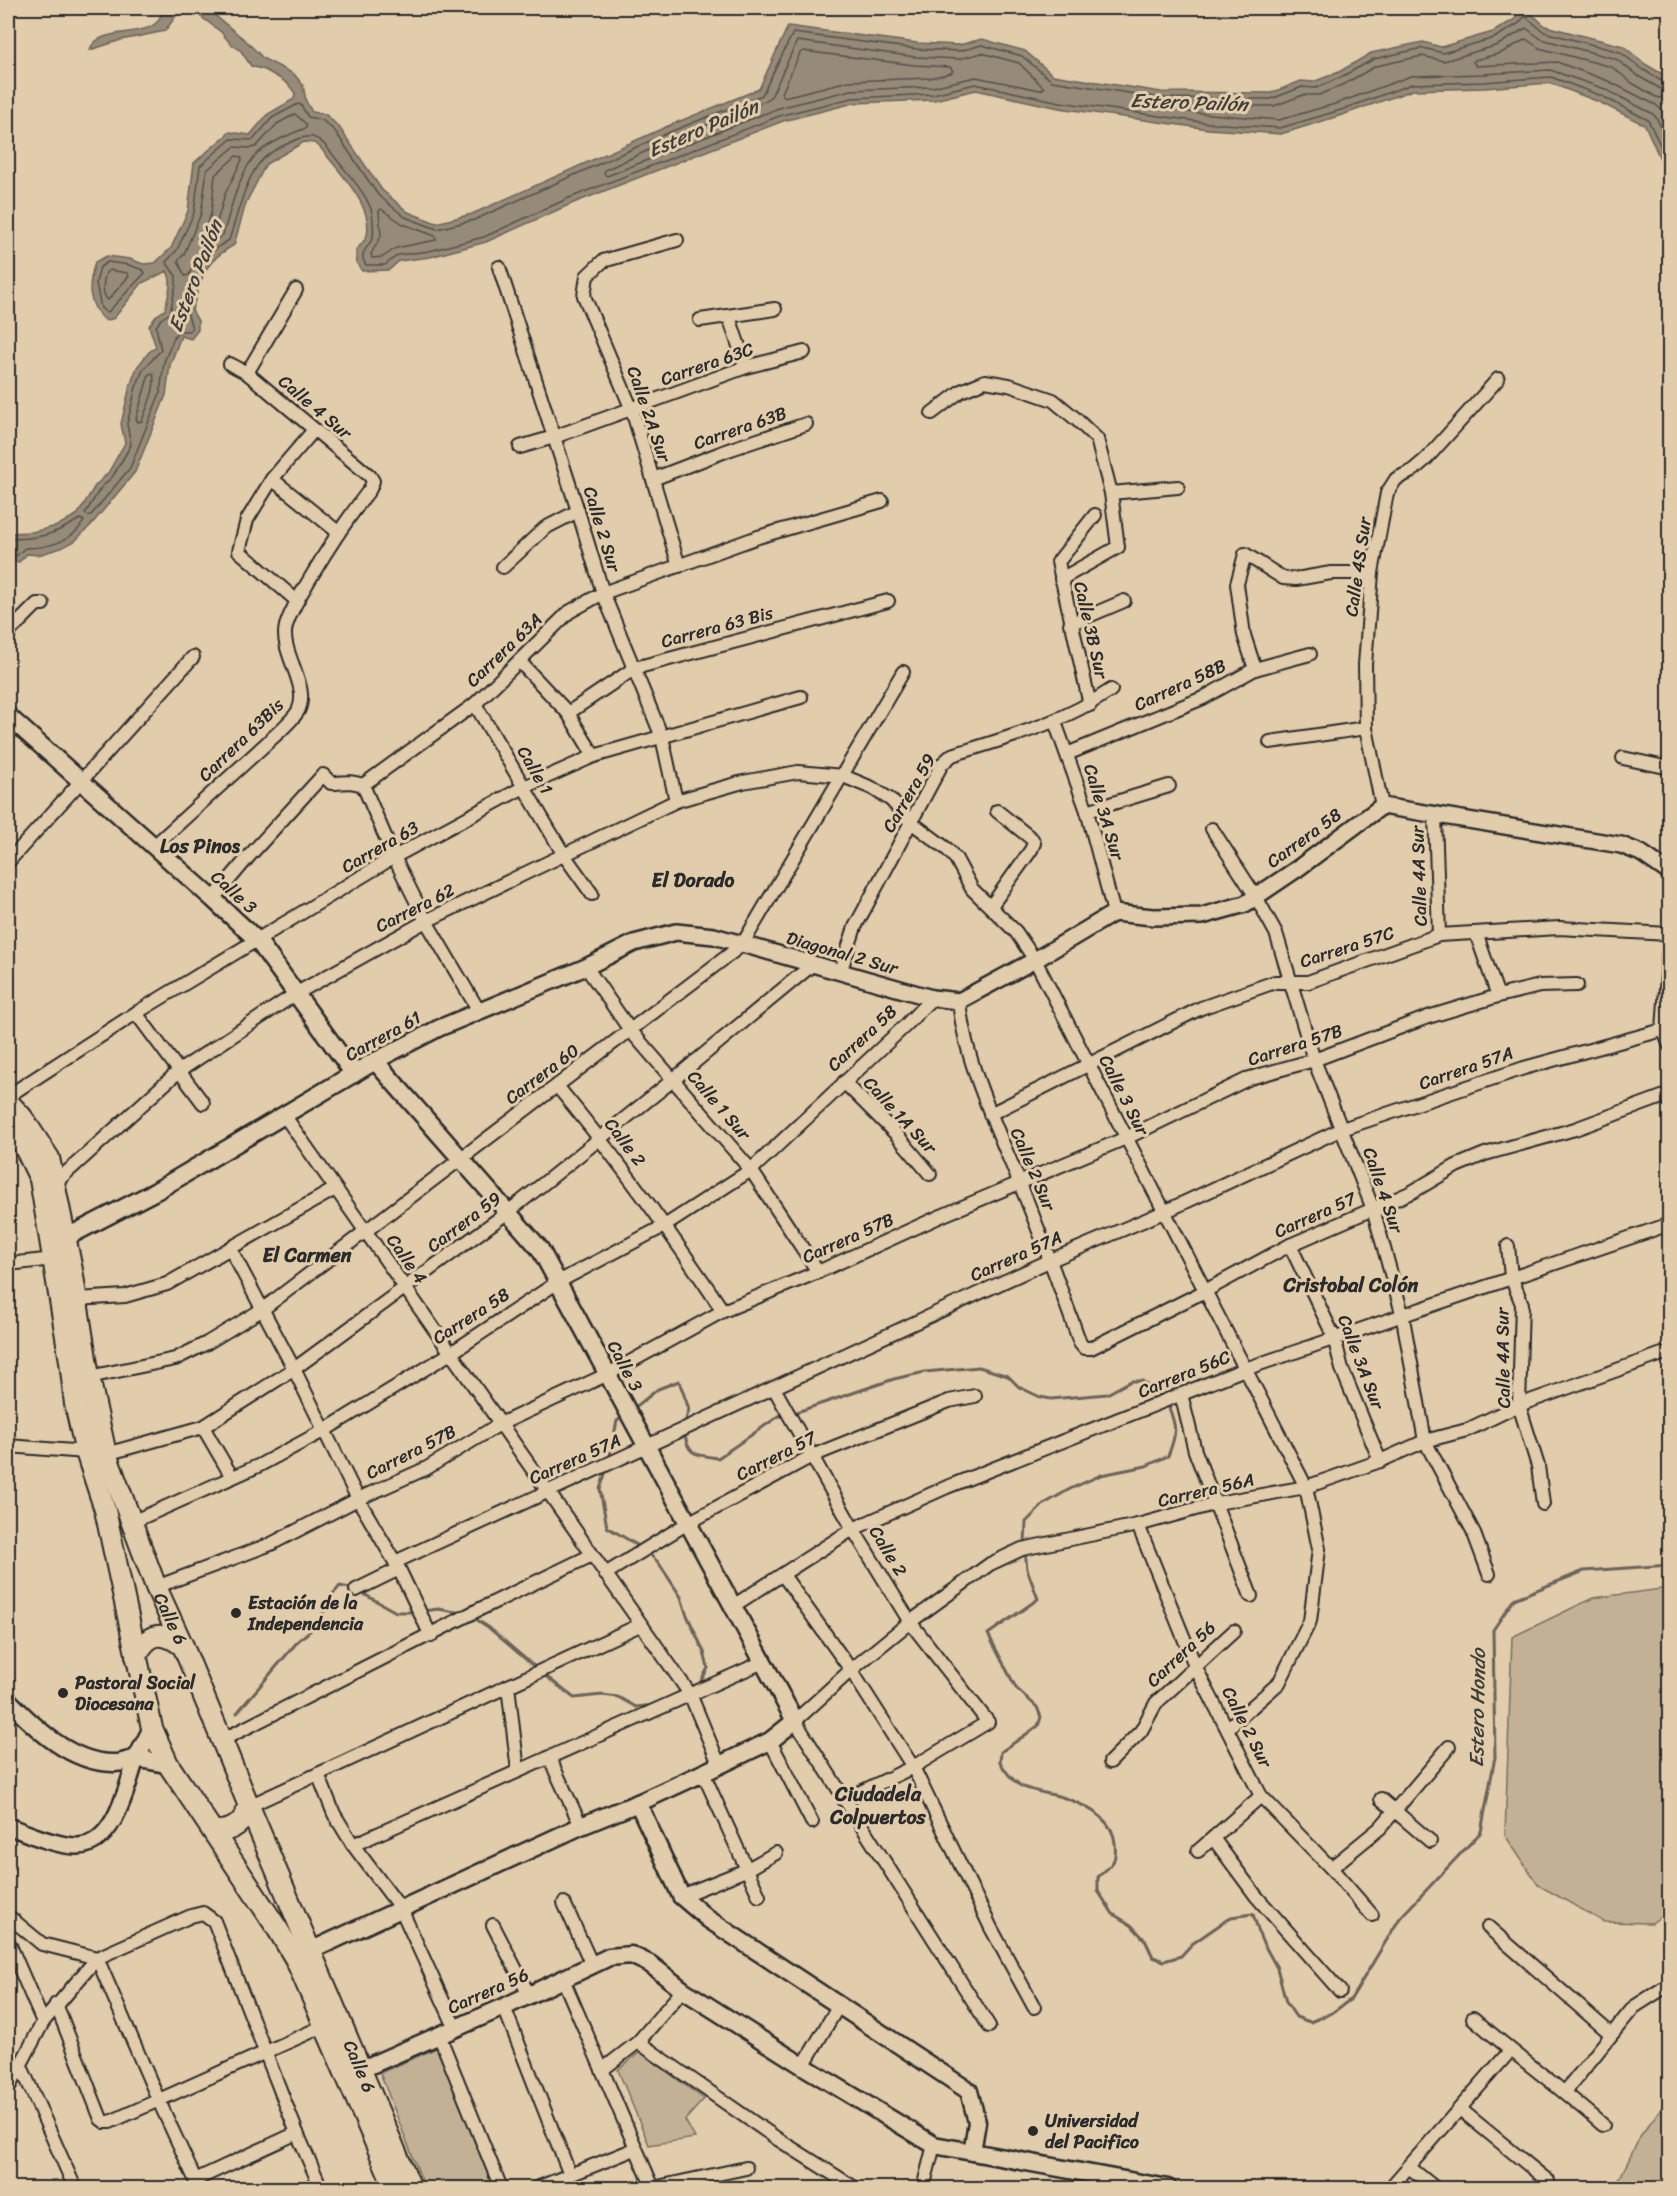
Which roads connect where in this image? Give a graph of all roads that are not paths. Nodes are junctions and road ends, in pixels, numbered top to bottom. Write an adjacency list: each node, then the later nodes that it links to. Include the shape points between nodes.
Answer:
1 (677, 240): 12 (street, Calle 2A Sur, via 603,261 587,276 584,296)
2 (499, 267): 16 (street, Calle 2 Sur)
3 (296, 290): 10 (street)
4 (775, 309): 5 (street)
5 (729, 317): 6 (street); 9 (street)
6 (700, 320)
7 (804, 352): 9 (street, Carrera 63C)
8 (230, 364): 10 (street, Calle 4 Sur)
9 (746, 367): 12 (street, Carrera 63C)
10 (247, 373): 15 (street, Calle 4 Sur)
11 (1498, 379): 29 (street, Calle 4S Sur, via 1426,459 1396,479 1388,493)
12 (632, 410): 16 (street, Carrera 63C); 19 (street, Calle 2A Sur)
13 (932, 413): 22 (street, via 961,391 985,381 1053,400 1097,439)
14 (806, 424): 19 (street, Carrera 63B)
15 (314, 430): 18 (street); 20 (street, Calle 4 Sur)
16 (554, 437): 17 (street, Carrera 63C); 24 (street, Calle 2 Sur)
17 (520, 447)
18 (272, 478): 26 (street); 32 (street, via 247,520 239,550)
19 (653, 479): 27 (street, Calle 2A Sur)
20 (373, 481): 26 (street, Carrera 63Bis)
21 (1178, 487): 22 (street)
22 (1111, 493): 30 (street, via 1118,547)
23 (882, 501): 27 (street, Carrera 63A, via 758,537)
24 (578, 511): 28 (street, via 544,528); 31 (street, Calle 2 Sur)
25 (1095, 515): 30 (street, Calle 3B Sur, via 1058,562)
26 (338, 532): 32 (street, Carrera 63Bis)
27 (679, 566): 31 (street, Carrera 63A)
28 (503, 567)
29 (1372, 573): 42 (street, via 1283,578 1245,554 1237,584 1244,634); 51 (street, Calle 4S Sur, via 1365,665)
30 (1061, 579): 36 (street, Calle 3B Sur)
31 (603, 593): 40 (street, Carrera 63A, via 569,612); 41 (street, Calle 2 Sur)
32 (297, 601): 70 (street, Carrera 63Bis, via 285,640 297,677 301,701 298,711)
33 (888, 601): 41 (street, Carrera 63 Bis)
34 (1124, 601): 36 (street)
35 (44, 604): 37 (street, via 38,604)
36 (1070, 624): 47 (street, Calle 3B Sur)
37 (8, 633)
38 (1310, 654): 42 (street, Carrera 58B)
39 (193, 657): 59 (street)
40 (520, 662): 46 (street, Carrera 63A); 48 (street)
41 (635, 668): 48 (street, Carrera 63 Bis); 52 (street, Calle 2 Sur)
42 (1255, 669): 54 (street, Carrera 58B, via 1203,698)
43 (903, 672): 58 (street, Carrera 60)
44 (1112, 690): 47 (street, Carrera 59)
45 (801, 697): 52 (street, Carrera 63)
46 (475, 704): 60 (street, Carrera 63A); 62 (street, Calle 1)
47 (1090, 705): 50 (street, Carrera 59)
48 (567, 713): 55 (street)
49 (8, 716): 59 (main road, Calle 3)
50 (1055, 722): 54 (street, Calle 3A Sur); 68 (street, Carrera 59, via 952,756 942,764)
51 (1366, 728): 53 (street); 64 (street, Calle 4S Sur)
52 (662, 737): 55 (street, Carrera 63); 63 (street, Calle 2 Sur)
53 (1270, 742)
54 (1067, 754): 66 (street, Calle 3A Sur)
55 (594, 756): 62 (street, Carrera 63)
56 (1623, 758): 57 (street)
57 (1670, 768)
58 (843, 776): 63 (street, Carrera 62, via 798,772 742,782); 68 (street, Calle 3 Sur, via 891,800); 85 (street, Carrera 60)
59 (81, 781): 70 (main road, Calle 3); 73 (street)
60 (363, 785): 72 (street); 77 (street, via 347,780 331,783 323,775)
61 (1169, 786): 66 (street)
62 (524, 787): 71 (street, Calle 1); 72 (street, Carrera 63)
63 (676, 801): 71 (street, Carrera 62)
64 (1382, 806): 67 (street); 76 (street, Carrera 58)
65 (997, 811): 78 (street, via 1034,843)
66 (1087, 811): 79 (street, Calle 3A Sur)
67 (1435, 816): 74 (street, via 1621,845); 83 (street, Calle 4A Sur)
68 (911, 822): 78 (street, Calle 3 Sur, via 947,849 972,889); 89 (street, Carrera 59, via 855,927)
69 (1212, 829): 76 (street, Calle 4 Sur)
70 (153, 847): 77 (main road, Calle 3)
71 (564, 855): 75 (street); 80 (street, Carrera 62)
72 (394, 857): 80 (street); 84 (street, Carrera 63)
73 (8, 862)
74 (1670, 873)
75 (592, 894)
76 (1256, 897): 79 (street, Carrera 58, via 1202,916); 90 (street, Calle 4 Sur, via 1276,933)
77 (213, 898): 84 (main road, Calle 3)
78 (991, 906): 86 (street, Calle 3 Sur)
79 (1114, 913): 86 (street)
80 (426, 921): 92 (street, Carrera 62); 96 (street)
81 (1476, 933): 82 (street, Carrera 57C, via 1559,928); 83 (street, Carrera 57C); 93 (street)
82 (1669, 933): 98 (street)
83 (1439, 935): 90 (street, Carrera 57C, via 1308,982)
84 (258, 941): 92 (main road, Calle 3); 97 (street, Carrera 63)
85 (742, 945): 87 (street, Diagonal 2 Sur); 88 (street, Carrera 61, via 714,936 676,932 634,943); 99 (street, Carrera 60)
86 (1035, 960): 95 (street); 103 (street, Calle 3 Sur)
87 (812, 965): 89 (street, Diagonal 2 Sur); 106 (street, Carrera 59)
88 (586, 967): 96 (street, Carrera 61); 99 (street, Calle 1 Sur)
89 (840, 973): 94 (street, Diagonal 2 Sur)
90 (1292, 982): 101 (street, Calle 4 Sur); 103 (street, Carrera 57C, via 1275,982 1201,1008)
91 (1577, 985): 93 (street, Carrera 57B, via 1540,987)
92 (297, 993): 104 (street, Carrera 62); 105 (main road, Calle 3)
93 (1498, 996): 101 (street, Carrera 57B, via 1428,1017)
94 (932, 998): 95 (street); 107 (street, Carrera 58)
95 (959, 1001): 113 (street, Calle 2 Sur, via 962,1029)
96 (479, 1011): 102 (street, Carrera 61)
97 (136, 1013): 104 (street); 110 (street, Carrera 63)
98 (1666, 1029): 100 (street); 116 (street, Carrera 57A, via 1524,1068)
99 (630, 1030): 106 (street, Calle 1 Sur); 108 (street, Carrera 60)
100 (1670, 1046)
101 (1314, 1060): 116 (street, Calle 4 Sur); 117 (street, Carrera 57B, via 1250,1078)
102 (375, 1061): 105 (main road, Carrera 61); 119 (main road, Calle 3)
103 (1088, 1065): 113 (street, Carrera 57C); 117 (street, Calle 3 Sur)
104 (179, 1071): 112 (street); 122 (street, Carrera 62)
105 (354, 1074): 114 (main road, Carrera 61)
106 (673, 1080): 118 (street, Carrera 59); 120 (street, Calle 1 Sur)
107 (844, 1082): 120 (street, Carrera 58); 121 (street, Calle 1A Sur)
108 (557, 1086): 118 (street, Calle 2); 119 (street, Carrera 60)
109 (1670, 1094): 125 (street, Carrera 57, via 1575,1129 1485,1154)
110 (8, 1096)
111 (8, 1102): 122 (highway, Calle 6, via 48,1158)
112 (203, 1103)
113 (990, 1114): 123 (street, Calle 2 Sur)
114 (284, 1116): 124 (street, Calle 4); 131 (main road, Carrera 61, via 156,1191)
115 (8, 1123): 135 (highway, Calle 6, via 40,1179)
116 (1342, 1129): 125 (street, Calle 4 Sur); 127 (street, Carrera 57A)
117 (1126, 1137): 123 (street, Carrera 57B); 127 (street, Calle 3 Sur)
118 (600, 1138): 126 (street, Carrera 59); 129 (street, Calle 2)
119 (461, 1159): 126 (main road, Calle 3); 130 (street, Carrera 60)
120 (751, 1170): 129 (street, Carrera 58); 138 (street, Calle 1 Sur)
121 (930, 1174)
122 (55, 1183): 131 (highway, Calle 6)
123 (1020, 1183): 136 (street, Calle 2 Sur); 138 (street, Carrera 57B)
124 (335, 1189): 130 (street, Calle 4); 134 (street)
125 (1374, 1209): 132 (street, Carrera 57); 146 (street, Calle 4 Sur)
126 (508, 1212): 140 (main road, Calle 3, via 540,1249); 141 (street, Carrera 59)
127 (1164, 1212): 136 (street, Carrera 57A); 142 (street, Calle 3 Sur)
128 (1670, 1224): 139 (street, Carrera 56C)
129 (666, 1226): 140 (street, Carrera 58); 145 (street, Calle 2)
130 (366, 1232): 141 (street, Calle 4); 144 (street, Carrera 60)
131 (65, 1238): 143 (highway, Calle 6)
132 (1290, 1245): 142 (street, Carrera 57); 147 (street, Calle 3A Sur)
133 (1508, 1246): 139 (street, Calle 4A Sur)
134 (230, 1248): 143 (street, via 167,1284 125,1296); 144 (street)
135 (54, 1259): 137 (street); 165 (highway, Calle 6, via 75,1404)
136 (1051, 1260): 148 (street, Calle 2 Sur); 155 (street, Carrera 57A)
137 (8, 1264)
138 (818, 1272): 145 (street, Carrera 57B)
139 (1511, 1277): 146 (street, Carrera 56C); 158 (street, Calle 4A Sur, via 1522,1304)
140 (558, 1282): 149 (street, Carrera 58); 153 (main road, Calle 3)
141 (405, 1288): 149 (street, Calle 4); 151 (street, Carrera 59)
142 (1205, 1292): 148 (street, Carrera 57); 152 (street, Calle 3 Sur)
143 (76, 1299): 154 (highway, Calle 6)
144 (263, 1309): 151 (street); 154 (street, Carrera 60, via 175,1359)
145 (723, 1311): 153 (street, Carrera 57B)
146 (1402, 1314): 147 (street, Carrera 56C); 162 (street, Calle 4 Sur)
147 (1334, 1337): 152 (street, Carrera 56C); 168 (street, Calle 3A Sur, via 1342,1369)
148 (1084, 1348)
149 (451, 1353): 159 (street, Calle 4); 161 (street, Carrera 58)
150 (1662, 1354): 158 (street, Carrera 56A)
151 (294, 1369): 160 (street, Carrera 59); 161 (street)
152 (1245, 1369): 156 (street, Carrera 56C); 170 (street, Calle 3 Sur)
153 (608, 1374): 159 (street, Carrera 57B); 164 (main road, Calle 3)
154 (89, 1377): 166 (highway, Calle 6)
155 (774, 1388): 164 (street, Carrera 57A); 167 (street, Calle 2)
156 (1181, 1394): 173 (street, via 1195,1451); 178 (street, Carrera 56C, via 947,1487)
157 (975, 1396): 167 (street, Carrera 57, via 949,1401)
158 (1519, 1405): 162 (street, Carrera 56A, via 1467,1430); 174 (street, Calle 4A Sur, via 1538,1466)
159 (500, 1424): 171 (street, Calle 4); 172 (street, Carrera 57B, via 428,1468)
160 (203, 1427): 166 (street, Carrera 59); 169 (street)
161 (325, 1430): 169 (street, Carrera 58); 172 (street)
162 (1425, 1441): 168 (street, Carrera 56A); 182 (street, Calle 4 Sur, via 1473,1531)
163 (8, 1446): 165 (street)
164 (646, 1446): 171 (street, Carrera 57A); 176 (main road, Calle 3)
165 (86, 1452): 193 (highway, Calle 6, via 105,1510)
166 (106, 1454): 175 (highway, Calle 6)
167 (812, 1456): 176 (street, Carrera 57); 178 (street, Calle 2)
168 (1380, 1461): 170 (street, Carrera 56A)
169 (232, 1477): 175 (street, Carrera 58)
170 (1306, 1487): 173 (street, Carrera 56A); 202 (street, Calle 3 Sur, via 1320,1549 1310,1621 1279,1683)
171 (547, 1491): 179 (street, Calle 4); 180 (street, Carrera 57A)
172 (358, 1499): 180 (street); 184 (street, Carrera 57B, via 271,1544)
173 (1217, 1503): 177 (street, Carrera 56A); 186 (street)
174 (1543, 1504)
175 (132, 1522): 184 (highway, Calle 6)
176 (688, 1523): 181 (street, Carrera 57); 187 (main road, Calle 3)
177 (1138, 1525): 188 (street, Carrera 56A, via 1022,1549 990,1564); 195 (street, Calle 2 Sur)
178 (853, 1529): 183 (street, Carrera 56C); 188 (street, Calle 2)
179 (592, 1555): 181 (street, Calle 4); 191 (street)
180 (397, 1565): 185 (street, Carrera 57A); 191 (street)
181 (605, 1574): 189 (street, Calle 4)
182 (1489, 1574)
183 (783, 1575): 187 (street, Carrera 56C); 196 (street)
184 (156, 1587): 192 (highway, Calle 6)
185 (356, 1590)
186 (1251, 1596)
187 (733, 1606): 194 (main road, Calle 3)
188 (910, 1622): 196 (street, Carrera 56A); 211 (street, Calle 2, via 988,1722)
189 (640, 1625): 197 (street); 198 (street, Calle 4)
190 (1234, 1631): 195 (street, Carrera 56)
191 (430, 1636): 203 (street)
192 (183, 1646): 193 (highway, via 171,1637 156,1636 143,1643); 203 (highway, Calle 6)
193 (136, 1656): 201 (highway, Calle 6)
194 (763, 1662): 198 (street); 200 (main road, Calle 3)
195 (1196, 1668): 202 (street, Calle 2 Sur); 208 (street, Carrera 56, via 1156,1703 1141,1731)
196 (851, 1670): 200 (street, Carrera 56A); 211 (street)
197 (508, 1686): 212 (street); 214 (street)
198 (690, 1694): 206 (street); 210 (street, Calle 4)
199 (8, 1700): 207 (main road, via 51,1740 85,1758 113,1763)
200 (795, 1721): 204 (main road); 217 (street)
201 (152, 1728): 207 (main road); 209 (highway, Calle 6)
202 (1228, 1728): 215 (street, Calle 2 Sur)
203 (222, 1740): 219 (highway, Calle 6)
204 (770, 1740): 210 (main road); 221 (street)
205 (1449, 1747): 220 (street)
206 (549, 1757): 212 (street); 223 (street)
207 (136, 1759): 209 (main road); 222 (street, via 121,1807 99,1838 79,1846)
208 (1110, 1762)
209 (168, 1764): 224 (highway, Calle 6)
210 (719, 1764): 213 (main road)
211 (913, 1767): 217 (street); 252 (street)
212 (518, 1771): 227 (street)
213 (702, 1773): 218 (main road); 231 (street)
214 (318, 1774): 219 (street); 227 (street, via 334,1814)
215 (1261, 1796): 225 (street); 230 (street, Calle 2 Sur)
216 (1382, 1799): 220 (street)
217 (844, 1800): 256 (street)
218 (638, 1803): 223 (main road); 232 (main road)
219 (249, 1806): 224 (highway, via 237,1827 226,1832); 241 (highway, Calle 6)
220 (1394, 1811): 226 (street); 230 (street, via 1380,1828)
221 (812, 1822)
222 (8, 1826)
223 (581, 1826): 235 (main road)
224 (214, 1831): 255 (highway, Calle 6, via 296,1960)
225 (1213, 1838): 228 (street); 247 (street, via 1256,1896)
226 (1430, 1841)
227 (353, 1845): 235 (street)
228 (1198, 1851)
229 (776, 1852): 231 (street)
230 (1331, 1868): 236 (street, Calle 2 Sur)
231 (746, 1870): 232 (street); 233 (street)
232 (681, 1896): 250 (main road, via 708,1919)
233 (759, 1896)
234 (564, 1903): 243 (street)
235 (400, 1909): 241 (main road); 257 (street)
236 (1372, 1915)
237 (8, 1916): 242 (street, via 42,1944)
238 (493, 1925): 248 (street)
239 (1488, 1927): 258 (street)
240 (8, 1941): 254 (street)
241 (310, 1951): 265 (highway, Calle 6)
242 (97, 1958): 249 (street); 262 (street, via 203,1913 214,1921); 269 (street)
243 (592, 1965): 244 (main road, Carrera 56); 246 (main road, Carrera 56, via 609,1957 631,1955 650,1964)
244 (562, 1979): 248 (main road, Carrera 56); 266 (street)
245 (1670, 1984): 258 (street, via 1634,2007)
246 (683, 1990): 260 (street); 264 (main road)
247 (1340, 1991)
248 (529, 1995): 251 (main road, Carrera 56)
249 (56, 2004): 254 (street); 269 (street, via 101,2119 110,2122)
250 (839, 2005): 264 (street); 275 (main road, via 969,2091 977,2122)
251 (504, 2007): 257 (main road, Carrera 56); 278 (street)
252 (1034, 2007)
253 (1473, 2018): 261 (street)
254 (43, 2022): 263 (street)
255 (326, 2025): 262 (street); 283 (highway, Calle 6)
256 (988, 2026)
257 (455, 2028): 259 (main road, Carrera 56)
258 (1611, 2034): 268 (street)
259 (439, 2035): 265 (main road, Carrera 56); 285 (street)
260 (638, 2042): 266 (street); 288 (street)
261 (1510, 2051): 268 (street); 270 (street)
262 (265, 2052): 269 (street); 272 (street)
263 (20, 2064): 267 (street); 281 (street)
264 (803, 2066): 273 (main road)
265 (362, 2069): 284 (highway, Calle 6)
266 (602, 2070): 274 (street)
267 (8, 2089)
268 (1565, 2092): 271 (street)
269 (158, 2099): 280 (street)
270 (1460, 2109): 276 (street); 279 (street)
271 (1603, 2125)
272 (297, 2133): 280 (street); 282 (street)
273 (934, 2145): 275 (main road); 289 (street)
274 (635, 2149): 278 (street); 287 (street)
275 (972, 2152): 290 (main road)
276 (1410, 2167): 291 (street); 292 (street)
277 (746, 2168): 287 (street)
278 (570, 2175): 286 (street)
279 (1548, 2181)
280 (197, 2184)
281 (75, 2188)
282 (321, 2188)
283 (395, 2188)
284 (411, 2188)
285 (501, 2188)
286 (537, 2188)
287 (653, 2188)
288 (855, 2188)
289 (922, 2188)
290 (1168, 2188)
291 (1390, 2188)
292 (1435, 2188)

